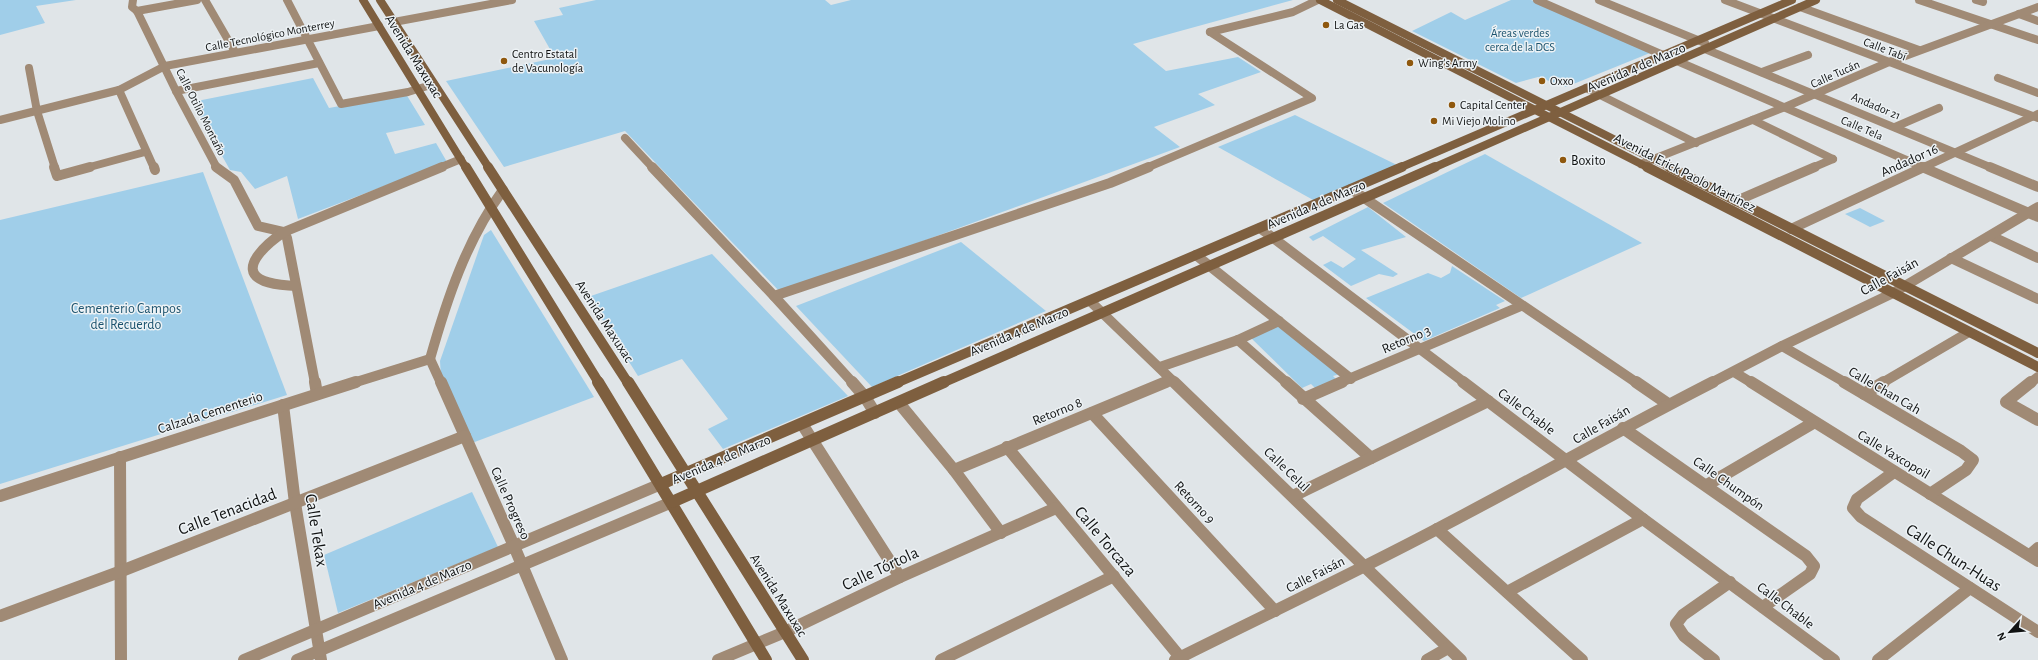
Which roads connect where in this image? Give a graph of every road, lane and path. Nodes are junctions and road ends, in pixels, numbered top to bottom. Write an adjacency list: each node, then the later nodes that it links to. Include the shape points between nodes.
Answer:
1 (176, 0): 17 (street)
2 (197, 0): 17 (street)
3 (205, 0): 32 (street)
4 (287, 0): 27 (street)
5 (363, 0): 26 (main road, Avenida Maxuxac)
6 (380, 0): 24 (main road, Avenida Maxuxac)
7 (512, 0): 16 (street)
8 (1319, 0): 54 (main road, Avenida Erick Paolo Martínez); 89 (street, via 1293,12 1210,32 1312,98 1306,102 1110,183)
9 (1337, 0): 50 (main road, Avenida Erick Paolo Martínez)
10 (1537, 0): 33 (street)
11 (1599, 0): 28 (street, Andador 21)
12 (1725, 0): 20 (street, Calle Tabí)
13 (1792, 0): 20 (main road, Avenida 4 de Marzo)
14 (1816, 0): 18 (main road, Avenida 4 de Marzo)
15 (1919, 0): 25 (street)
16 (485, 2): 24 (street)
17 (134, 6): 38 (street, Calle Otilio Montaño)
18 (1800, 7): 22 (main road, Avenida 4 de Marzo); 31 (street)
19 (2038, 7): 21 (street, Calle Tucán)
20 (1761, 13): 22 (street, Calle Tabí); 28 (main road, Avenida 4 de Marzo)
21 (2019, 14): 23 (street); 25 (street, Calle Tucán)
22 (1774, 18): 30 (main road, Avenida 4 de Marzo); 36 (street, Calle Tabí)
23 (2038, 21)
24 (394, 22): 42 (main road, Avenida Maxuxac)
25 (1990, 24): 29 (street); 31 (street, Calle Tucán)
26 (379, 26): 27 (street, Calle Tecnológico Monterrey); 44 (main road, Avenida Maxuxac)
27 (308, 39): 32 (street, Calle Tecnológico Monterrey); 37 (street)
28 (1698, 40): 30 (street, Andador 21); 33 (main road, Avenida 4 de Marzo)
29 (2038, 40)
30 (1709, 47): 35 (main road, Avenida 4 de Marzo); 40 (street, Andador 21)
31 (1919, 50): 36 (street, Calle Tucán)
32 (235, 52): 38 (street, Calle Tecnológico Monterrey)
33 (1663, 55): 43 (main road, Avenida 4 de Marzo)
34 (1808, 55): 40 (street)
35 (1677, 61): 49 (main road, Avenida 4 de Marzo); 51 (street, Calle Tela)
36 (1890, 62): 48 (street, Calle Tucán); 56 (street, Calle Tabí)
37 (319, 63): 44 (street, via 341,104); 46 (street)
38 (165, 66): 45 (street, Calle Tecnológico Monterrey); 46 (street, Calle Otilio Montaño)
39 (29, 68): 53 (street)
40 (1762, 72): 48 (street, Andador 21)
41 (1998, 78): 47 (street)
42 (434, 84): 44 (street); 72 (main road, Avenida Maxuxac)
43 (1586, 88): 49 (street); 50 (main road, Avenida 4 de Marzo)
44 (418, 89): 65 (main road, Avenida Maxuxac)
45 (119, 90): 53 (street, Calle Tecnológico Monterrey); 63 (street)
46 (176, 91): 79 (street, Calle Otilio Montaño, via 216,167 234,180 258,226)
47 (2038, 93)
48 (1816, 94): 51 (street, Calle Tucán); 60 (street, Andador 21)
49 (1600, 95): 55 (main road, Avenida 4 de Marzo); 62 (street)
50 (1546, 105): 54 (main road, Avenida 4 de Marzo); 55 (main road, Avenida Erick Paolo Martínez)
51 (1785, 107): 59 (street, Calle Tucán); 68 (street, Calle Tela)
52 (1939, 108): 60 (street)
53 (37, 110): 58 (street, Calle Tecnológico Monterrey); 63 (street, via 57,176)
54 (1535, 110): 57 (main road, Avenida Erick Paolo Martínez); 71 (main road, Avenida 4 de Marzo)
55 (1560, 112): 57 (main road, Avenida 4 de Marzo); 66 (main road, Avenida Erick Paolo Martínez)
56 (2037, 116): 64 (street, Andador 16)
57 (1549, 117): 67 (main road, Avenida Erick Paolo Martínez); 73 (main road, Avenida 4 de Marzo)
58 (0, 120)
59 (1753, 120): 62 (street, Calle Tucán); 74 (street, via 1833,159)
60 (1895, 127): 64 (street, Andador 21)
61 (625, 138): 89 (street)
62 (1696, 143): 66 (street, Calle Tucán)
63 (145, 152): 69 (street)
64 (1956, 153): 68 (street, Andador 16); 70 (street, Andador 21)
65 (461, 159): 75 (main road, Avenida Maxuxac); 79 (street)
66 (1655, 160): 67 (street, Calle Tucán); 74 (main road, Avenida Erick Paolo Martínez)
67 (1641, 164): 88 (main road, Avenida Erick Paolo Martínez)
68 (1923, 167): 76 (street, Calle Tela); 78 (street, Andador 16)
69 (154, 170)
70 (2038, 187)
71 (1351, 189): 73 (street); 77 (main road, Avenida 4 de Marzo)
72 (503, 190): 75 (street); 129 (main road, Avenida Maxuxac)
73 (1365, 198): 81 (main road, Avenida 4 de Marzo); 92 (street)
74 (1736, 201): 78 (main road, Avenida Erick Paolo Martínez)
75 (490, 206): 100 (street, via 468,249 446,302); 130 (main road, Avenida Maxuxac)
76 (2035, 212): 80 (street, Calle Faisán)
77 (1260, 228): 81 (street, Calle Chable); 82 (main road, Avenida 4 de Marzo)
78 (1791, 229): 87 (main road, Avenida Erick Paolo Martínez)
79 (284, 232): 86 (street); 86 (street, via 254,259 253,270 259,279)
80 (1991, 236): 83 (street, Calle Faisán); 84 (street)
81 (1273, 238): 85 (main road, Avenida 4 de Marzo); 98 (street, Calle Chable)
82 (1196, 255): 85 (street); 91 (main road, Avenida 4 de Marzo)
83 (1951, 258): 87 (street, Calle Faisán); 90 (street)
84 (2038, 258)
85 (1210, 266): 93 (main road, Avenida 4 de Marzo); 94 (street)
86 (294, 286): 107 (street)
87 (1904, 286): 88 (street, Calle Faisán); 99 (main road, Avenida Erick Paolo Martínez)
88 (1893, 293): 95 (main road, Avenida Erick Paolo Martínez); 97 (street, Calle Faisán)
89 (774, 296): 109 (street)
90 (2038, 299)
91 (1090, 301): 93 (street, Calle Celul); 109 (main road, Avenida 4 de Marzo)
92 (1521, 306): 98 (street, Retorno 3); 113 (street)
93 (1104, 313): 101 (street, Calle Celul); 112 (main road, Avenida 4 de Marzo)
94 (1279, 321): 96 (street); 105 (street)
95 (1969, 332): 102 (main road, Avenida Erick Paolo Martínez); 108 (street)
96 (1238, 340): 101 (street); 110 (street)
97 (1782, 346): 103 (street, Calle Faisán); 108 (street, Calle Chan Cah)
98 (1422, 350): 105 (street, Retorno 3); 111 (street, Calle Chable)
99 (2038, 353)
100 (430, 359): 107 (street, Calzada Cementerio); 121 (street, Calle Progreso)
101 (1160, 367): 106 (street, Calle Celul)
102 (2038, 367)
103 (1734, 372): 113 (street, Calle Faisán); 118 (street, Calle Yaxcopoil)
104 (2038, 378): 117 (street, via 2006,402)
105 (1351, 379): 110 (street, Retorno 3)
106 (1172, 380): 116 (street, Retorno 8); 135 (street, Calle Celul)
107 (317, 394): 114 (street, Calzada Cementerio)
108 (1864, 394): 133 (street, Calle Chan Cah, via 1973,460 1966,470)
109 (865, 397): 115 (street); 119 (main road, Avenida 4 de Marzo)
110 (1303, 399): 125 (street)
111 (1488, 401): 125 (street); 126 (street, Calle Chable)
112 (899, 403): 115 (main road, Avenida 4 de Marzo); 127 (street)
113 (1668, 404): 120 (street, Calle Faisán)
114 (283, 405): 124 (street, Calzada Cementerio); 137 (street, Calle Tekax)
115 (875, 413): 122 (main road, Avenida 4 de Marzo)
116 (1092, 413): 123 (street, Retorno 8); 153 (street, Retorno 9)
117 (2038, 420)
118 (1813, 423): 128 (street, Calle Yaxcopoil); 131 (street)
119 (802, 424): 122 (street); 129 (main road, Avenida 4 de Marzo)
120 (1623, 428): 126 (street, Calle Faisán); 131 (street, Calle Chumpón)
121 (465, 436): 137 (street, Calle Tenacidad); 142 (street, Calle Progreso)
122 (812, 441): 132 (main road, Avenida 4 de Marzo); 148 (street)
123 (1007, 447): 127 (street, Retorno 8); 138 (street, Calle Torcaza)
124 (120, 457): 134 (street, Calzada Cementerio); 146 (street)
125 (1371, 458): 135 (street)
126 (1568, 460): 139 (street, Calle Chable); 140 (street, Calle Faisán)
127 (954, 470): 141 (street)
128 (1894, 472): 133 (street, Calle Yaxcopoil); 150 (street, Calle Chun-Huas, via 1857,500 1854,508 1861,517)
129 (687, 474): 130 (main road, Avenida 4 de Marzo); 132 (main road, Avenida Maxuxac)
130 (661, 484): 136 (main road, Avenida Maxuxac); 142 (street, Avenida 4 de Marzo)
131 (1706, 485): 152 (street, Calle Chumpón, via 1806,556 1814,566 1810,574)
132 (698, 491): 136 (main road, Avenida 4 de Marzo); 156 (main road, Avenida Maxuxac)
133 (1930, 494): 143 (street, Calle Yaxcopoil)
134 (0, 496)
135 (1293, 496): 145 (street, Calle Celul)
136 (672, 502): 144 (street, Avenida 4 de Marzo); 158 (main road, Avenida Maxuxac)
137 (295, 503): 146 (street, Calle Tenacidad); 155 (street, Calle Tekax)
138 (1056, 508): 141 (street, Calle Tórtola); 147 (street, Calle Torcaza)
139 (1643, 518): 149 (street, Calle Chable); 151 (street)
140 (1437, 529): 145 (street, Calle Faisán); 151 (street)
141 (1001, 533): 148 (street, Calle Tórtola)
142 (514, 546): 144 (street, Calle Progreso); 155 (street, Avenida 4 de Marzo)
143 (2035, 555)
144 (522, 565): 160 (street, Avenida 4 de Marzo); 165 (street, Calle Progreso)
145 (1364, 566): 153 (street, Calle Faisán); 159 (street, Calle Celul)
146 (119, 572): 154 (street, Calle Tenacidad); 162 (street)
147 (1114, 576): 161 (street, Calle Torcaza); 169 (street)
148 (900, 577): 156 (street, Calle Tórtola)
149 (1730, 582): 152 (street, Calle Chable); 173 (street, via 1683,615 1676,624 1684,636)
150 (1970, 588): 157 (street, Calle Chun-Huas); 175 (street)
151 (1507, 592): 172 (street)
152 (1763, 607): 174 (street, Calle Chable)
153 (1275, 611): 161 (street, Calle Faisán)
154 (0, 616)
155 (317, 628): 160 (street, Calle Tekax); 163 (street, Avenida 4 de Marzo)
156 (785, 632): 158 (street, Calle Tórtola); 168 (main road, Avenida Maxuxac)
157 (2038, 632)
158 (756, 644): 166 (street, Calle Tórtola); 167 (main road, Avenida Maxuxac)
159 (1448, 648): 170 (street); 171 (street, Calle Celul)
160 (321, 655): 164 (street, Avenida 4 de Marzo)
161 (1177, 658)
162 (121, 660)
163 (244, 660)
164 (297, 660)
165 (562, 660)
166 (718, 660)
167 (766, 660)
168 (803, 660)
169 (941, 660)
170 (1427, 660)
171 (1461, 660)
172 (1582, 660)
173 (1714, 660)
174 (1834, 660)
175 (1878, 660)

